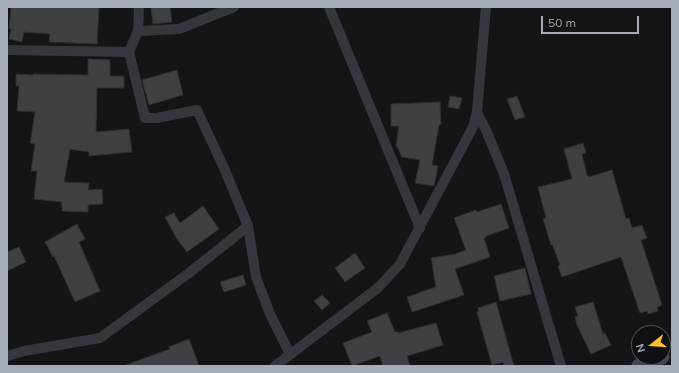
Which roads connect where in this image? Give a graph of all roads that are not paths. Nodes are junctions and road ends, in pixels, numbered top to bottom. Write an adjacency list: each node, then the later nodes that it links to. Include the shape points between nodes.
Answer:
1 (139, 7): 5 (street)
2 (234, 7): 5 (street, via 179,29)
3 (330, 7): 10 (street)
4 (486, 7): 8 (street)
5 (138, 31): 7 (street)
6 (7, 50): 7 (street)
7 (129, 52): 9 (street, via 145,118 197,110)
8 (478, 112): 10 (street, via 473,127); 14 (street, via 504,174)
9 (248, 226): 11 (street, via 256,277 270,314); 12 (street, via 100,338)
10 (420, 228): 11 (street, via 400,264 380,287)
11 (290, 354): 13 (street)
12 (7, 356)
13 (275, 366)
14 (561, 366)

